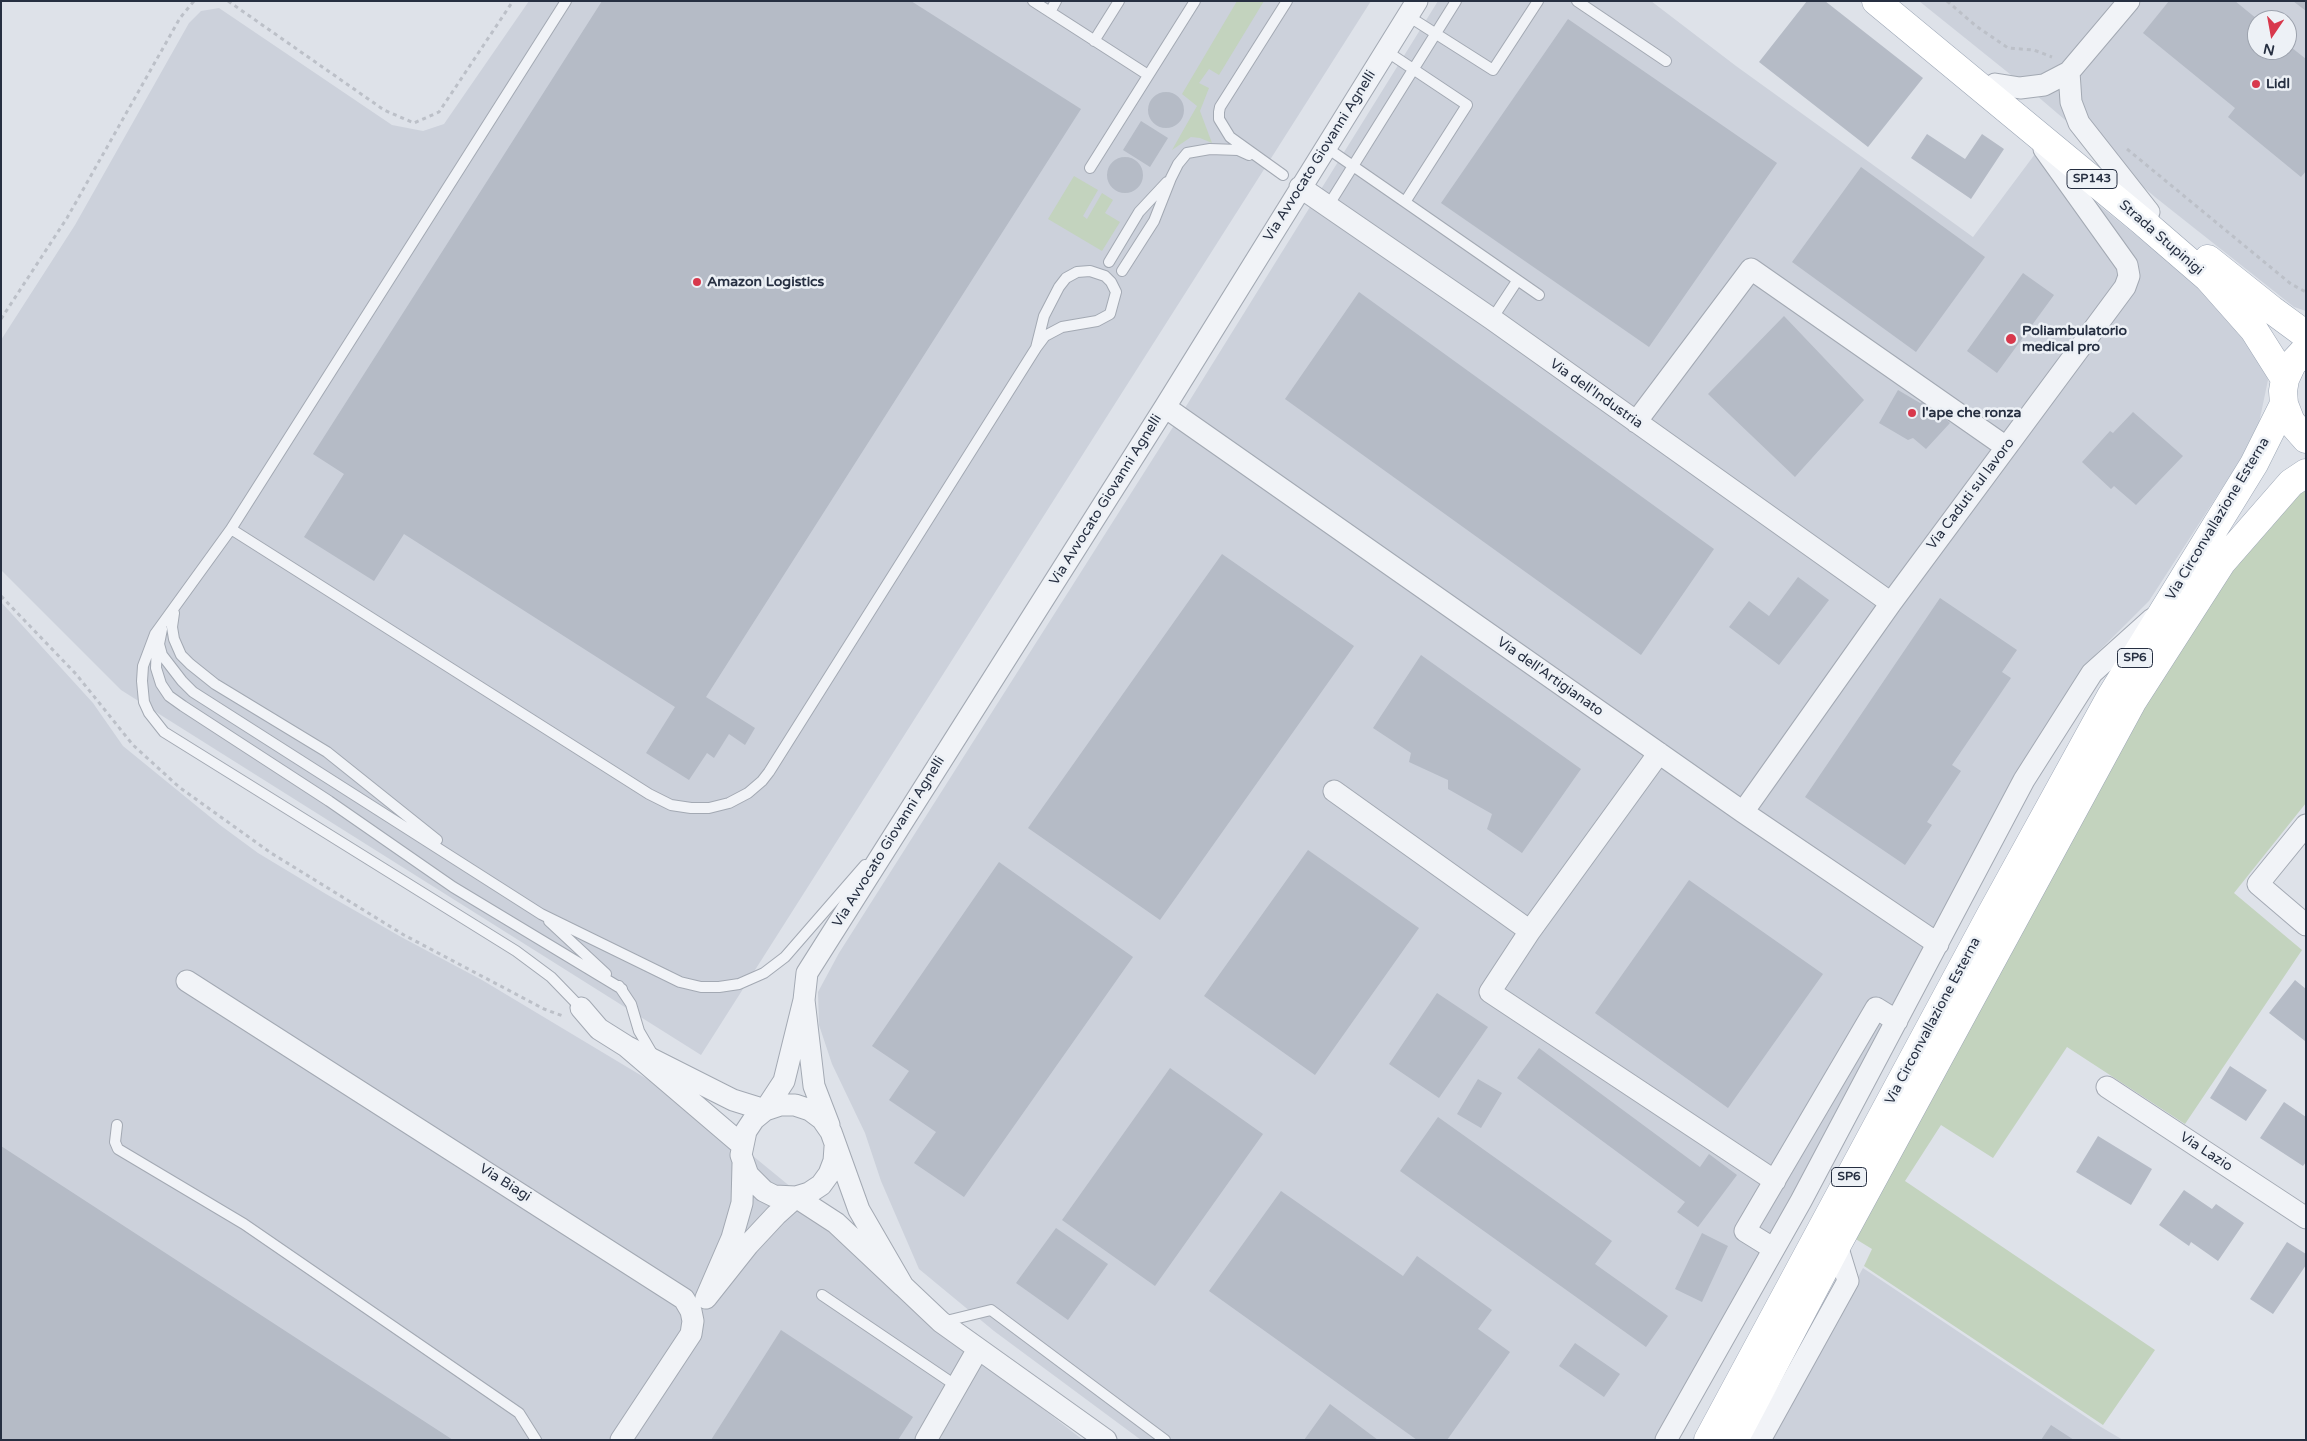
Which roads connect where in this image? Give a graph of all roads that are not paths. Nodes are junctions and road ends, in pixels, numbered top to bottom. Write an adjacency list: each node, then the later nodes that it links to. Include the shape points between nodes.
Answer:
1 (566, 1): 47 (lane)
2 (1032, 1): 14 (lane)
3 (1056, 1): 14 (lane)
4 (1119, 1): 16 (lane)
5 (1195, 1): 21 (lane)
6 (1287, 1): 25 (lane, via 1218,112 1230,137)
7 (1456, 1): 15 (lane)
8 (1538, 1): 15 (lane, via 1493,70)
9 (1577, 1): 18 (lane)
10 (1876, 1): 23 (main road, Strada Stupinigi / SP143)
11 (1894, 1): 22 (main road, Strada Stupinigi / SP143)
12 (2129, 1): 20 (street)
13 (1412, 9): 15 (lane); 17 (street, Via Avvocato Giovanni Agnelli)
14 (1050, 12): 16 (lane)
15 (1435, 34): 19 (lane)
16 (1094, 41): 21 (lane)
17 (1386, 51): 19 (lane); 24 (street, Via Avvocato Giovanni Agnelli)
18 (1666, 61)
19 (1414, 69): 26 (lane); 30 (lane, via 1467,105)
20 (2069, 72): 22 (street, via 2044,85 2020,88); 32 (street, via 2072,102 2079,123)
21 (1148, 75): 27 (lane)
22 (1994, 84): 32 (main road, Strada Stupinigi / SP143)
23 (2029, 127): 41 (main road, Strada Stupinigi / SP143, via 2208,278 2254,330); 45 (street, Via Caduti sul lavoro, via 2127,265 2129,276 2125,287)
24 (1327, 148): 26 (lane); 29 (street, Via Avvocato Giovanni Agnelli)
25 (1266, 163): 28 (lane, via 1238,150 1210,148 1187,153); 29 (lane)
26 (1353, 166): 30 (lane); 31 (lane)
27 (1090, 168)
28 (1171, 178): 33 (lane, via 1139,212); 34 (lane, via 1154,222)
29 (1291, 181): 31 (street, Via dell'Industria); 42 (street, Via Avvocato Giovanni Agnelli)
30 (1405, 202): 35 (lane)
31 (1328, 206): 37 (street, Via dell'Industria)
32 (2149, 212): 38 (main road, Strada Stupinigi / SP143)
33 (1110, 262)
34 (1122, 271)
35 (1517, 282): 36 (lane); 37 (lane)
36 (1539, 296)
37 (1492, 319): 43 (street, Via dell'Industria)
38 (2306, 335)
39 (1036, 348): 39 (lane, via 1046,336 1062,327 1097,321 1110,314 1116,292 1112,282 1090,271 1077,272 1066,278 1044,316); 47 (lane, via 770,772 730,803 709,808 671,805 649,794)
40 (2306, 349): 41 (main road, Via Circonvallazione Esterna / SP6, via 2292,364)
41 (2285, 392): 44 (main road, via 2291,422); 50 (main road, Via Circonvallazione Esterna / SP6, via 2254,464)
42 (1164, 407): 52 (street, Via dell'Artigianato); 55 (street, Via Avvocato Giovanni Agnelli)
43 (1636, 422): 45 (street, via 1751,269); 48 (street, Via dell'Industria)
44 (2306, 439)
45 (2006, 447): 48 (street, Via Caduti sul lavoro)
46 (2306, 473): 77 (main road, Via Circonvallazione Esterna / SP6, via 2291,483 2222,562 2132,702)
47 (231, 529): 49 (lane)
48 (1891, 603): 54 (street, Via Caduti sul lavoro)
49 (176, 606): 51 (lane); 57 (lane, via 172,632 181,656 190,664 215,684 327,752)
50 (2166, 607): 61 (street, Via Circonvallazione Esterna, via 2092,673 2024,780); 92 (main road, Via Circonvallazione Esterna / SP6, via 2112,696 1990,916)
51 (162, 628): 57 (lane, via 159,644 162,655 193,692); 63 (lane, via 155,657 158,676 170,696 182,706 329,801 453,887); 65 (lane, via 148,648 142,681 149,714 164,732 516,951 551,977)
52 (1659, 753): 54 (street, Via dell'Artigianato); 60 (street)
53 (1334, 791): 60 (street)
54 (1743, 812): 61 (street, Via dell'Artigianato)
55 (902, 822): 58 (lane, via 785,957 764,973 739,984 701,987 680,982); 64 (street, Via Avvocato Giovanni Agnelli, via 806,973)
56 (2306, 825): 59 (street, via 2258,884)
57 (479, 873): 58 (lane)
58 (541, 914): 63 (lane)
59 (2306, 925)
60 (1530, 931): 74 (street, via 1490,992)
61 (1938, 944): 66 (street, Via Circonvallazione Esterna)
62 (187, 981): 82 (street, Via Biagi, via 675,1291 684,1299)
63 (622, 989): 68 (lane, via 652,1054)
64 (804, 1000): 70 (street, via 784,1081); 72 (street, via 814,1086)
65 (581, 1008): 67 (street, via 599,1029)
66 (1897, 1021): 74 (street, via 1876,1008); 78 (street, Via Circonvallazione Esterna)
67 (626, 1046): 68 (street); 73 (street)
68 (674, 1071): 70 (street, via 733,1100)
69 (2107, 1087): 76 (street, Via Lazio)
70 (765, 1110): 72 (street, via 795,1105 810,1110 822,1119); 73 (street, via 746,1131)
71 (117, 1125): 86 (lane, via 115,1142 118,1149 244,1224 519,1413)
72 (833, 1140): 75 (street, via 834,1161 829,1174 821,1185); 79 (street, via 859,1210)
73 (742, 1155): 75 (street, via 754,1184 774,1196); 81 (street, via 742,1203 732,1238)
74 (1774, 1181): 78 (street, via 1745,1231)
75 (796, 1197): 79 (street, via 836,1223); 81 (street, via 748,1245)
76 (2306, 1218)
77 (1837, 1245): 93 (main road, Via Circonvallazione Esterna / SP6); 94 (street, via 1848,1281)
78 (1774, 1249): 91 (street, Via Circonvallazione Esterna)
79 (903, 1286): 83 (street)
80 (822, 1295): 85 (lane)
81 (707, 1297): 82 (street)
82 (694, 1321): 87 (street, via 691,1334)
83 (941, 1322): 84 (street); 90 (lane, via 991,1310)
84 (978, 1349): 85 (street); 89 (street)
85 (958, 1388): 88 (street)
86 (536, 1440)
87 (621, 1440)
88 (926, 1440)
89 (1106, 1440)
90 (1165, 1440)
91 (1666, 1440)
92 (1708, 1440)
93 (1734, 1440)
94 (1760, 1440)

